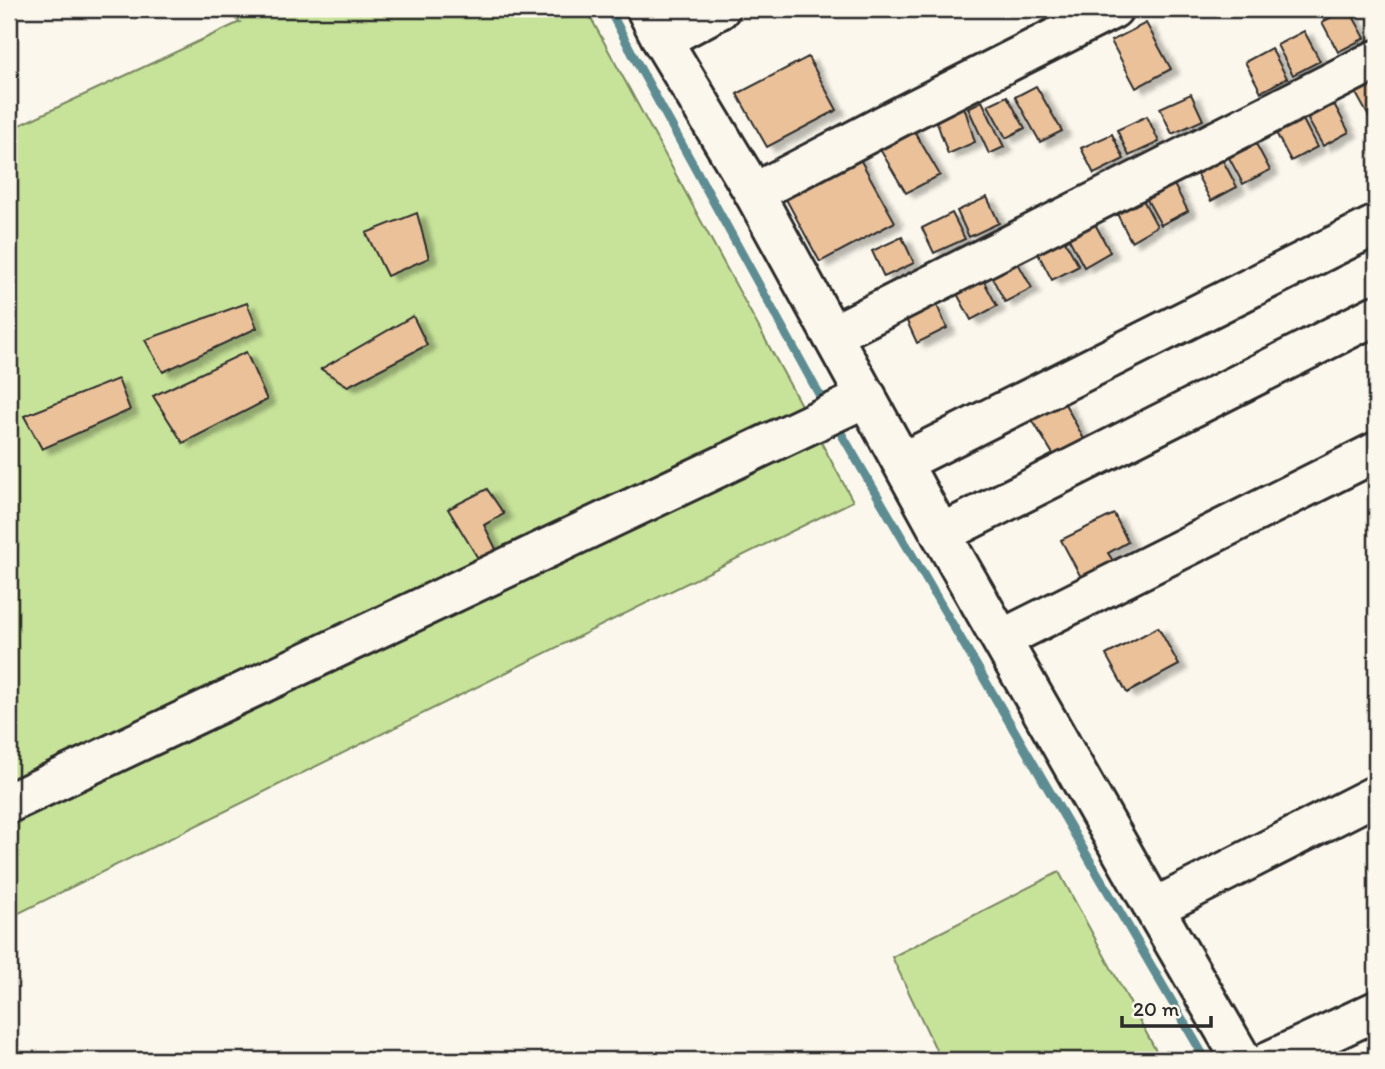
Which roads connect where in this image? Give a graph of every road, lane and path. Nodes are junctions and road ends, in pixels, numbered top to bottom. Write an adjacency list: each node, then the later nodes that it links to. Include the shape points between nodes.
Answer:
1 (720, 9): 3 (street)
2 (1113, 9): 5 (street)
3 (654, 24): 5 (street)
4 (1376, 60): 8 (street)
5 (754, 193): 8 (street)
6 (1376, 225): 11 (street)
7 (1376, 315): 12 (street)
8 (832, 335): 9 (street)
9 (858, 402): 11 (street); 15 (street)
10 (1376, 452): 13 (street)
11 (903, 462): 12 (street)
12 (941, 534): 13 (street)
13 (1002, 639): 16 (street)
14 (1376, 795): 16 (street)
15 (9, 803)
16 (1153, 908): 18 (street)
17 (1376, 1011): 19 (street)
18 (1242, 1060)
19 (1271, 1060)

